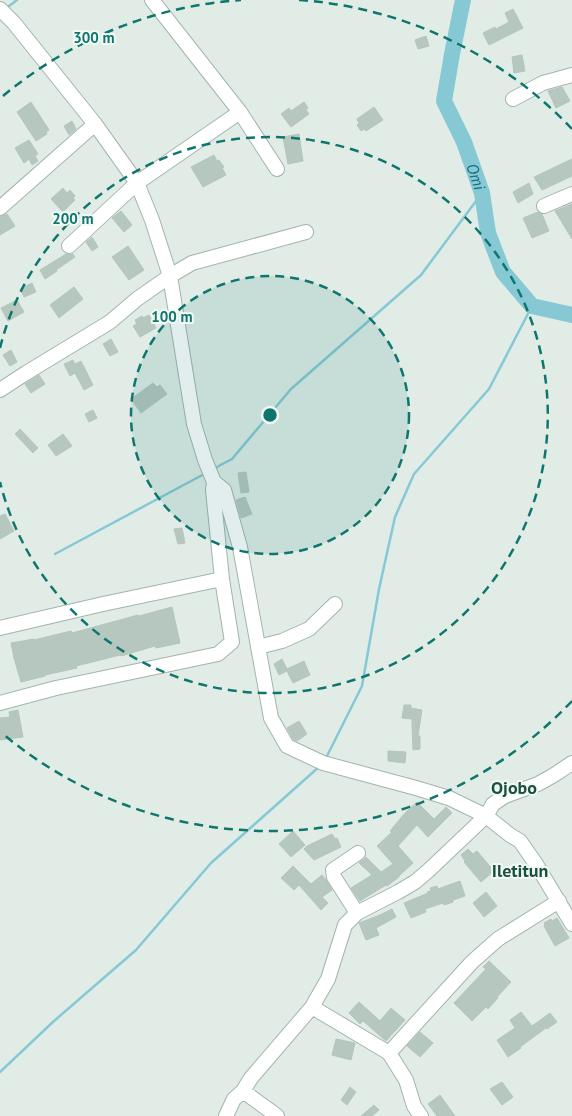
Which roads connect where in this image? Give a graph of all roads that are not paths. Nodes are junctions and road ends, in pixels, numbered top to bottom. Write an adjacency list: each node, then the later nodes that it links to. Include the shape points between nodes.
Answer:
1 (152, 0): 5 (street)
2 (0, 9): 6 (street)
3 (572, 75): 4 (street, via 543,83)
4 (513, 100)
5 (240, 112): 7 (street); 8 (street)
6 (95, 124): 8 (street); 11 (street)
7 (277, 169)
8 (137, 183): 13 (street); 14 (street)
9 (572, 194): 10 (street)
10 (544, 206)
11 (0, 208)
12 (306, 232): 14 (street, via 192,263)
13 (69, 246)
14 (170, 276): 15 (street, via 110,322); 16 (street, via 194,424)
15 (0, 390)
16 (212, 478): 17 (street); 20 (street, via 224,490 227,499 240,547)
17 (222, 579): 19 (street); 21 (street, via 232,642 218,654)
18 (335, 604): 20 (street, via 309,629)
19 (0, 628)
20 (258, 647): 23 (street, via 271,718 287,746 323,763 449,798)
21 (0, 703)
22 (572, 763): 23 (street, via 538,784 493,804)
23 (486, 816): 25 (street, via 520,841); 26 (street, via 415,882)
24 (358, 853): 26 (street, via 333,870)
25 (559, 901): 27 (street); 29 (street, via 504,936 472,962)
26 (356, 913): 28 (street, via 345,925 328,979)
27 (572, 924)
28 (312, 1007): 29 (street); 30 (street)
29 (389, 1052): 33 (street, via 406,1080 414,1106)
30 (243, 1091): 31 (street, via 234,1099); 32 (street)
31 (226, 1116)
32 (277, 1116)
33 (421, 1116)

